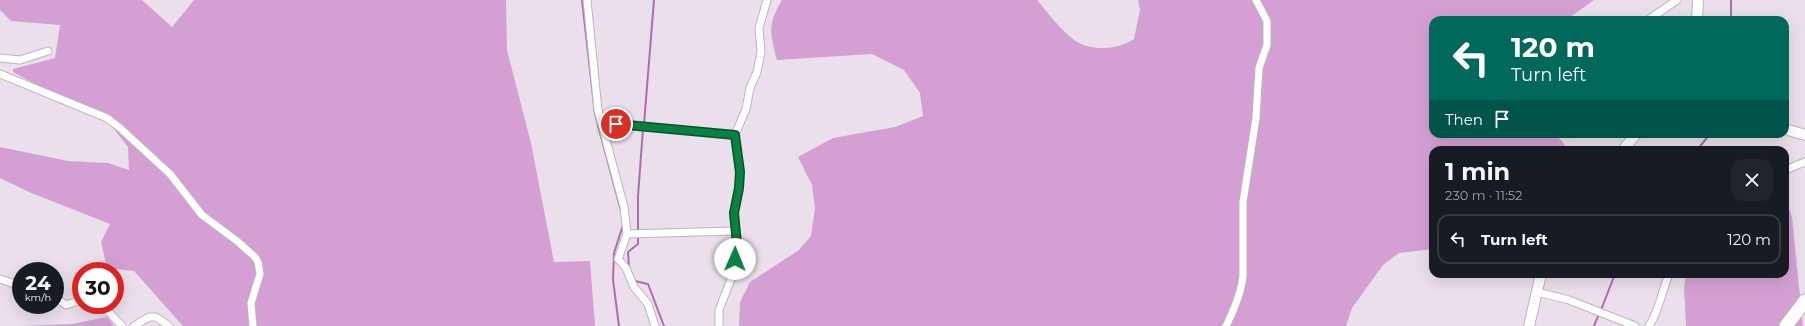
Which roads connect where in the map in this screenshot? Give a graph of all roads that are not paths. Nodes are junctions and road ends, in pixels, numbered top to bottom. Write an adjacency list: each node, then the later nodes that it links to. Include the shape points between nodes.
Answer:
1 (587, 0): 12 (street, via 592,64)
2 (767, 0): 14 (street, via 759,28 761,52 757,72 750,88 746,110)
3 (1256, 0): 36 (street, via 1268,21 1268,45 1258,68 1256,118 1243,202 1244,276)
4 (1677, 0): 6 (street)
5 (1698, 0): 8 (main road)
6 (1666, 3): 7 (street)
7 (1652, 16)
8 (1697, 16)
9 (48, 51): 10 (street, via 20,60)
10 (0, 58)
11 (0, 74): 33 (street, via 107,118 170,174 202,215 238,241 258,262 260,274 251,303)
12 (601, 122): 14 (street); 21 (street, via 624,207)
13 (1789, 130): 15 (main road)
14 (735, 135): 20 (street, via 740,172)
15 (1805, 135)
16 (1633, 138): 17 (main road)
17 (1626, 146)
18 (1805, 162): 19 (street)
19 (1789, 168)
20 (734, 231): 21 (street); 35 (street, via 737,244 733,274 719,310)
21 (627, 234): 34 (street, via 618,260 626,268 634,288 648,304)
22 (1540, 278): 26 (main road)
23 (1668, 278): 39 (street)
24 (0, 279): 25 (street)
25 (12, 283)
26 (1537, 292): 37 (main road); 38 (street, via 1569,300)
27 (1805, 301): 40 (highway)
28 (1805, 312): 41 (highway)
29 (111, 314): 30 (street)
30 (122, 326)
31 (134, 326): 32 (street, via 149,317 156,317)
32 (169, 326)
33 (253, 326)
34 (655, 326)
35 (719, 326)
36 (1226, 326)
37 (1529, 326)
38 (1635, 326)
39 (1649, 326)
40 (1786, 326)
41 (1794, 326)

